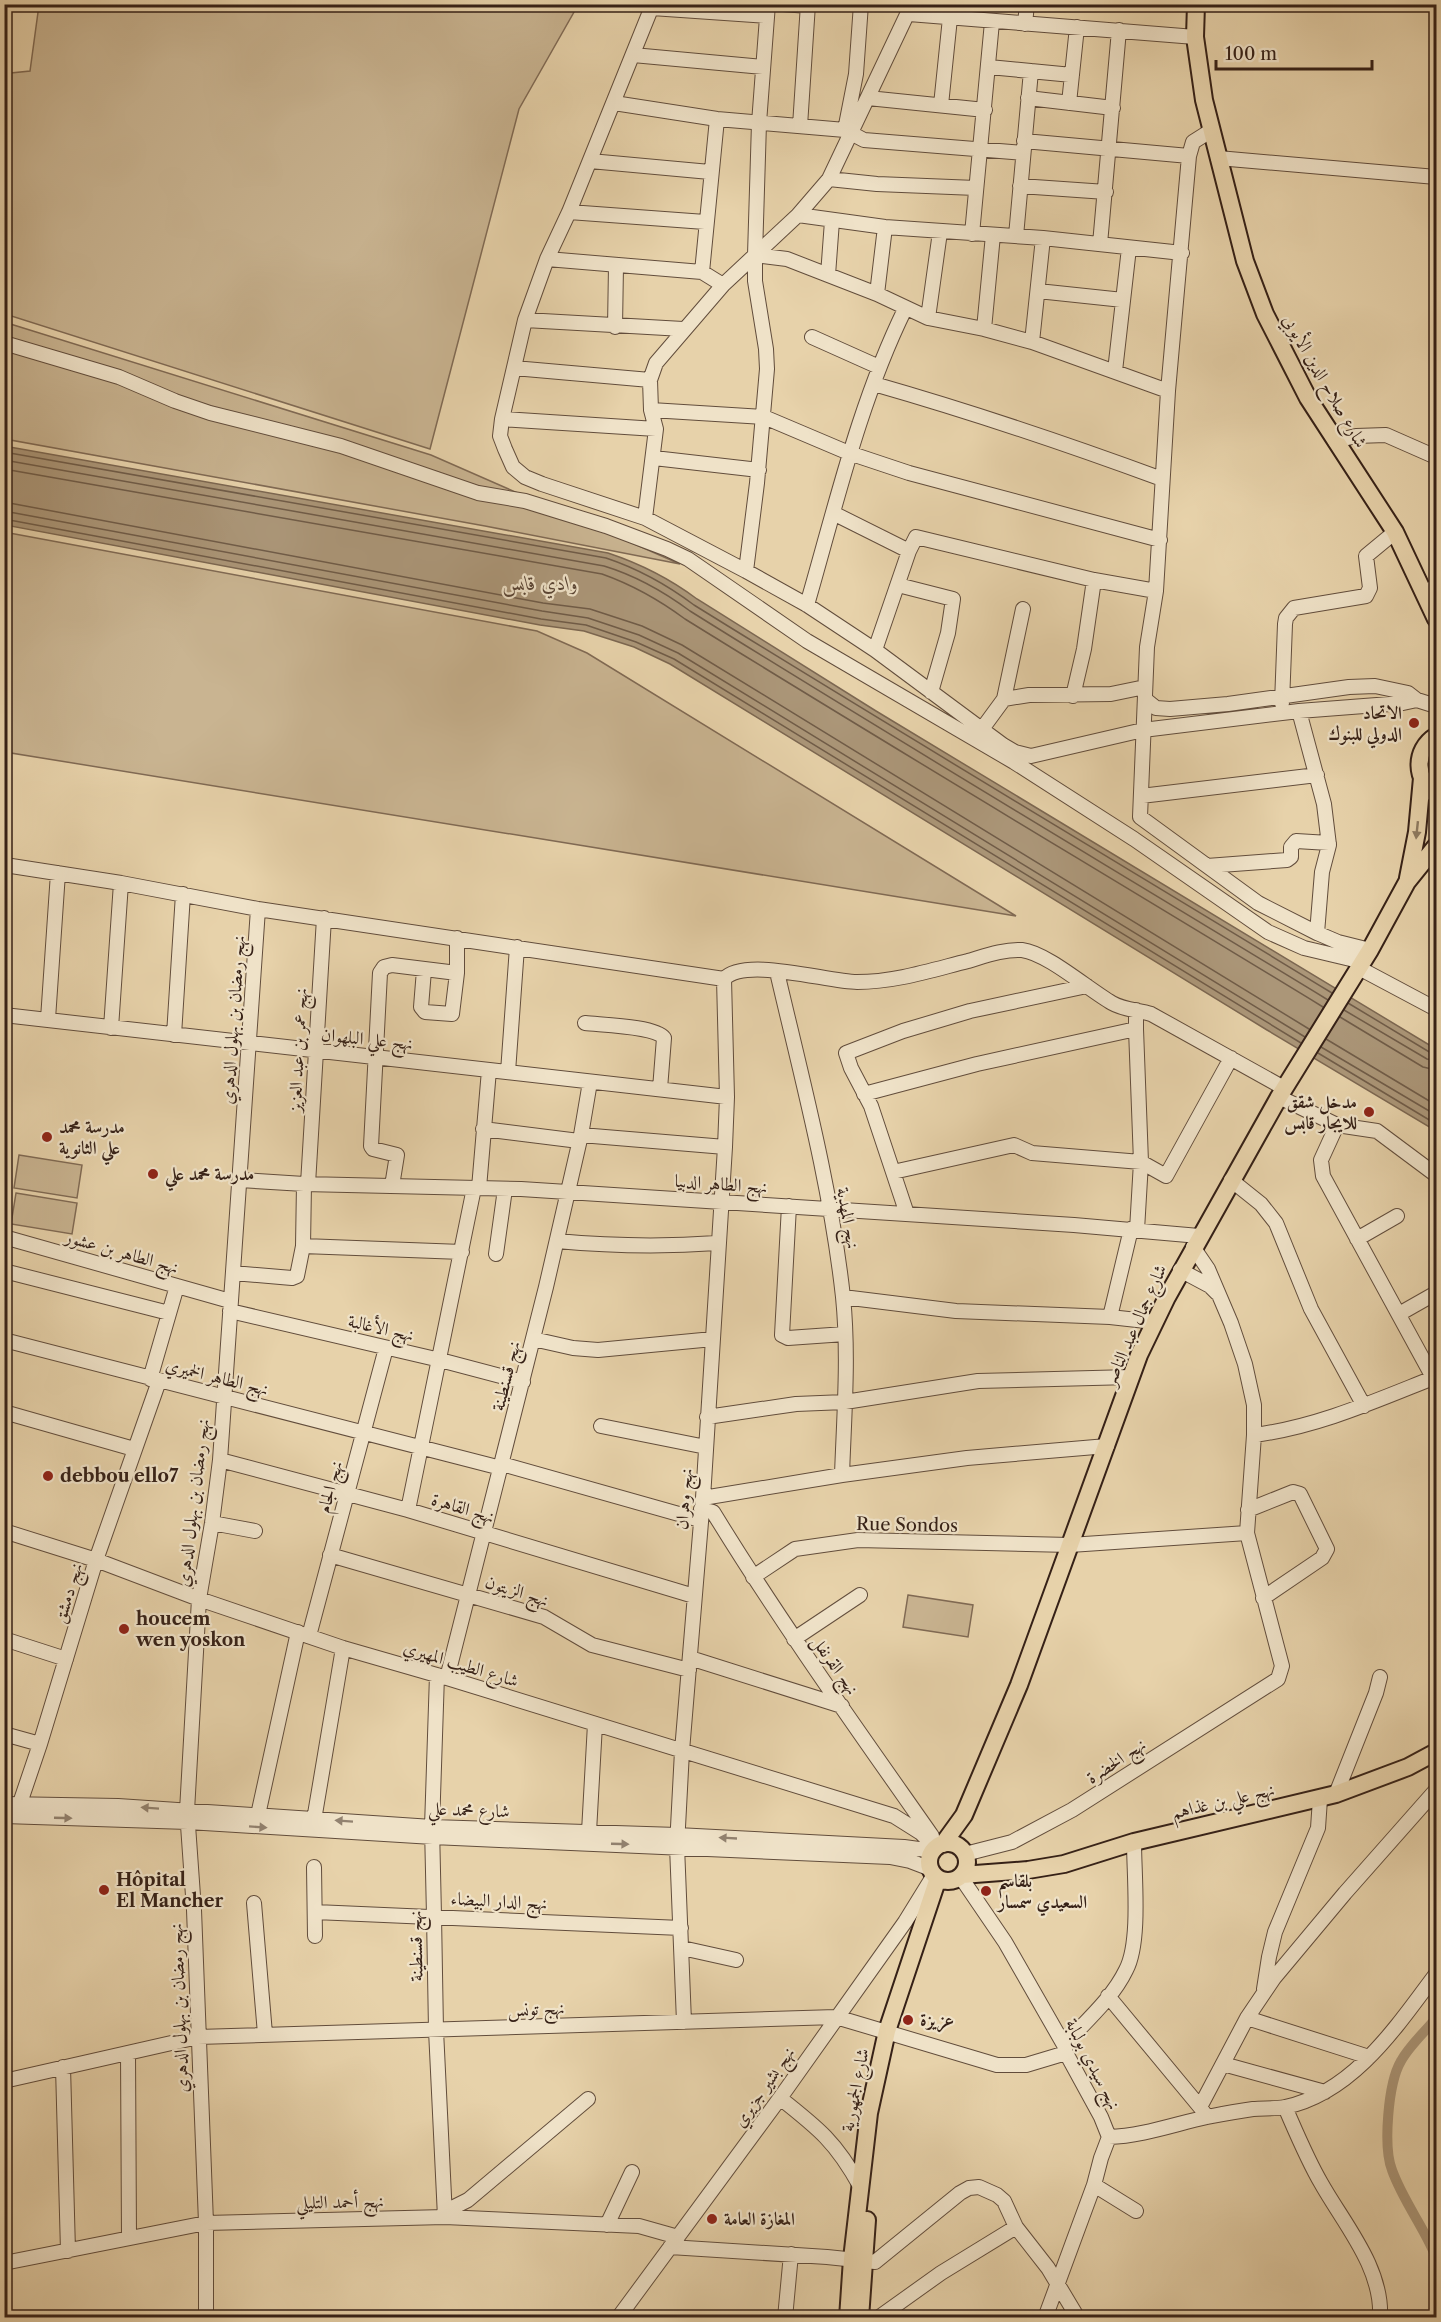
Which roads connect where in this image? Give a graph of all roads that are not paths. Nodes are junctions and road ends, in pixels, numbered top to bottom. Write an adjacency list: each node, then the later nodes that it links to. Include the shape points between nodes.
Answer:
1 (783, 4): 5 (street)
2 (861, 4): 31 (street)
3 (1027, 4): 11 (street)
4 (1196, 4): 14 (main road, شارع صلاح الدين الأيوبي)
5 (808, 5): 29 (street)
6 (652, 6): 8 (street); 15 (street)
7 (910, 9): 9 (street); 20 (street)
8 (768, 10): 16 (street)
9 (950, 18): 10 (street); 24 (street)
10 (992, 22): 11 (street); 17 (street)
11 (1025, 24): 12 (street)
12 (1077, 27): 13 (street); 19 (street)
13 (1119, 30): 14 (street); 25 (street)
14 (1195, 37): 30 (main road, شارع صلاح الدين الأيوبي)
15 (633, 55): 16 (street); 22 (street)
16 (763, 67): 28 (street)
17 (989, 67): 18 (street); 26 (street)
18 (1030, 71): 19 (street); 21 (street)
19 (1072, 75): 23 (street)
20 (868, 98): 24 (street); 31 (street)
21 (1028, 98): 23 (street); 32 (street)
22 (614, 103): 27 (street); 37 (street)
23 (1069, 103): 25 (street)
24 (941, 105): 26 (street)
25 (1113, 108): 33 (street)
26 (985, 110): 34 (street)
27 (717, 119): 28 (street); 38 (street)
28 (759, 123): 29 (street); 57 (street)
29 (800, 126): 31 (street)
30 (1212, 130): 35 (street, via 1193,142); 36 (main road, شارع صلاح الدين الأيوبي)
31 (849, 132): 34 (street, via 864,140); 40 (street)
32 (1024, 147): 33 (street); 34 (street); 41 (street)
33 (1110, 149): 35 (street); 43 (street)
34 (981, 150): 42 (street)
35 (1189, 156): 56 (street)
36 (1218, 158): 39 (street); 85 (main road, شارع صلاح الدين الأيوبي, via 1245,261 1265,314 1291,368)
37 (590, 161): 38 (street); 44 (street)
38 (710, 172): 47 (street)
39 (1437, 177)
40 (829, 179): 42 (street); 45 (street)
41 (1020, 186): 43 (street); 52 (street)
42 (976, 188): 50 (street)
43 (1106, 192): 54 (street)
44 (569, 212): 47 (street); 58 (street)
45 (798, 215): 46 (street); 57 (street)
46 (832, 221): 48 (street); 61 (street)
47 (705, 222): 60 (street)
48 (885, 227): 49 (street); 64 (street)
49 (940, 232): 50 (street); 67 (street)
50 (972, 234): 51 (street)
51 (993, 235): 52 (street); 71 (street)
52 (1016, 236): 53 (street)
53 (1042, 238): 54 (street); 63 (street)
54 (1100, 244): 55 (street)
55 (1129, 248): 56 (street); 65 (street)
56 (1182, 253): 80 (street)
57 (755, 255): 61 (street, via 787,259); 62 (street); 82 (street, via 767,361)
58 (548, 260): 59 (street); 68 (street)
59 (616, 267): 60 (street); 69 (street)
60 (702, 272): 62 (street)
61 (828, 275): 64 (street)
62 (723, 285): 70 (street)
63 (1038, 291): 65 (street); 73 (street)
64 (877, 294): 66 (street)
65 (1123, 300): 77 (street)
66 (905, 309): 67 (street); 75 (street)
67 (928, 318): 71 (street)
68 (525, 320): 69 (street); 76 (street)
69 (615, 327): 70 (street)
70 (683, 329): 78 (street, via 656,363)
71 (984, 329): 73 (street)
72 (812, 337): 75 (street)
73 (1032, 342): 77 (street)
74 (4, 343): 136 (street, via 119,377 210,413 341,446 478,493 535,504 668,549 807,641 1014,762 1268,932 1292,945)
75 (879, 367): 79 (street)
76 (514, 368): 78 (street); 83 (street)
77 (1115, 371): 80 (street)
78 (650, 380): 81 (street)
79 (874, 384): 86 (street); 90 (street, via 948,405)
80 (1168, 391): 90 (street)
81 (651, 410): 82 (street); 84 (street)
82 (764, 417): 86 (street); 89 (street)
83 (502, 419): 84 (street); 92 (street, via 505,449 513,467 525,477)
84 (656, 429): 88 (street)
85 (1335, 441): 87 (street, via 1386,435); 93 (main road, شارع صلاح الدين الأيوبي)
86 (849, 453): 91 (street); 94 (street)
87 (1437, 457)
88 (654, 458): 89 (street); 92 (street)
89 (759, 470): 96 (street)
90 (1162, 479): 94 (street)
91 (833, 513): 95 (street); 102 (street)
92 (645, 518): 96 (street)
93 (1395, 532): 101 (main road, شارع صلاح الدين الأيوبي); 109 (street, via 1366,556 1370,588 1366,596 1294,608 1289,613)
94 (1160, 540): 100 (street)
95 (909, 551): 97 (street, via 916,537); 99 (street)
96 (746, 571): 102 (street)
97 (1094, 580): 100 (street); 108 (street, via 1084,650)
98 (1437, 584): 101 (street)
99 (898, 585): 105 (street); 106 (street, via 953,598)
100 (1156, 591): 107 (street, via 1147,647)
101 (1426, 597): 104 (main road, شارع صلاح الدين الأيوبي)
102 (807, 605): 105 (street)
103 (1023, 609): 110 (street)
104 (1437, 619)
105 (875, 650): 106 (street)
106 (932, 692): 116 (street)
107 (1145, 694): 108 (street); 109 (street, via 1156,708 1170,709); 117 (street)
108 (1072, 696): 110 (street)
109 (1281, 696): 111 (street, via 1375,686 1408,693); 114 (street)
110 (1004, 699): 116 (street)
111 (1417, 700): 112 (street); 113 (street)
112 (1437, 706)
113 (1299, 711): 114 (street); 119 (street)
114 (1284, 714): 117 (street)
115 (1437, 722): 118 (main road)
116 (982, 729): 117 (street, via 1015,752 1031,756)
117 (1143, 730): 122 (street)
118 (1432, 739): 120 (main road, via 1419,762)
119 (1317, 775): 122 (street); 123 (street)
120 (1422, 778): 121 (main road); 128 (main road, one-way to 128)
121 (1437, 795)
122 (1141, 796): 126 (street, via 1142,820)
123 (1329, 843): 126 (street, via 1296,841 1287,860); 133 (street, via 1322,872)
124 (1437, 846): 128 (main road)
125 (5, 865): 127 (street)
126 (1207, 866): 133 (street, via 1271,912)
127 (58, 873): 129 (street); 145 (street)
128 (1407, 882): 136 (main road, شارع جمال عبد الناصر)
129 (121, 883): 130 (street); 147 (street)
130 (183, 894): 131 (street); 149 (street)
131 (258, 909): 132 (street); 150 (street, نهج رمضان بن بهلول الدهري)
132 (324, 918): 134 (street); 151 (street, نهج عمر بن عبد العزيز)
133 (1317, 933): 136 (street, via 1338,942)
134 (458, 938): 135 (street); 139 (street)
135 (517, 948): 140 (street); 155 (street)
136 (1361, 965): 142 (street); 157 (main road, شارع جمال عبد الناصر)
137 (424, 970): 139 (street); 139 (street, via 421,1007 425,1012 452,1014); 152 (street, via 392,965 381,970)
138 (777, 972): 140 (street, via 739,971); 141 (street, via 871,981 1021,950); 177 (street, نهج المهدية)
139 (457, 973)
140 (724, 979): 160 (street, نهج وهران)
141 (1087, 986): 143 (street, via 1111,1002); 159 (street, via 970,1011 847,1052 845,1056)
142 (1437, 1009)
143 (1136, 1010): 148 (street); 153 (street, via 1151,1014)
144 (4, 1015): 145 (street, نهج علي البلهوان)
145 (48, 1019): 147 (street, نهج علي البلهوان)
146 (585, 1023): 158 (street, via 662,1035)
147 (111, 1028): 149 (street, نهج علي البلهوان)
148 (1136, 1029): 159 (street); 165 (street)
149 (174, 1035): 150 (street, نهج علي البلهوان)
150 (250, 1044): 151 (street, نهج علي البلهوان); 168 (street, نهج رمضان بن بهلول الدهري)
151 (316, 1052): 152 (street, نهج علي البلهوان); 170 (street, نهج عمر بن عبد العزيز)
152 (376, 1057): 154 (street, نهج علي البلهوان); 171 (street, via 371,1146 397,1155)
153 (1231, 1058): 157 (street); 165 (street, via 1166,1176)
154 (489, 1070): 155 (street, نهج علي البلهوان); 162 (street)
155 (508, 1072): 156 (street, نهج علي البلهوان)
156 (590, 1082): 158 (street, نهج علي البلهوان); 163 (street, نهج قسنطينة)
157 (1285, 1087): 161 (street); 169 (main road, شارع جمال عبد الناصر)
158 (660, 1089): 160 (street, نهج علي البلهوان)
159 (864, 1094): 166 (street)
160 (727, 1097): 164 (street, نهج وهران)
161 (1337, 1125): 167 (street, via 1377,1131); 182 (street, via 1321,1168)
162 (483, 1129): 163 (street); 172 (street)
163 (580, 1138): 164 (street); 174 (street, نهج قسنطينة)
164 (725, 1147): 175 (street, نهج وهران)
165 (1141, 1162): 166 (street, via 1032,1153 1014,1145); 180 (street)
166 (893, 1172): 178 (street)
167 (1437, 1175)
168 (240, 1180): 170 (street, نهج الطاهر الدبيا); 191 (street, نهج رمضان بن بهلول الدهري)
169 (1232, 1180): 184 (main road, شارع جمال عبد الناصر); 213 (street, via 1261,1204 1276,1223 1311,1309)
170 (306, 1184): 171 (street, نهج الطاهر الدبيا); 186 (street, نهج عمر بن عبد العزيز)
171 (392, 1186): 172 (street, نهج الطاهر الدبيا)
172 (476, 1188): 173 (street, نهج الطاهر الدبيا); 187 (street)
173 (505, 1189): 174 (street, نهج الطاهر الدبيا); 188 (street)
174 (568, 1192): 175 (street, نهج الطاهر الدبيا); 183 (street, نهج قسنطينة)
175 (721, 1202): 176 (street, نهج الطاهر الدبيا); 185 (street, نهج وهران)
176 (789, 1206): 177 (street, نهج الطاهر الدبيا); 201 (street, via 782,1335 788,1338)
177 (830, 1209): 178 (street, نهج الطاهر الدبيا); 195 (street, نهج المهدية)
178 (907, 1214): 180 (street, نهج الطاهر الدبيا)
179 (1397, 1216): 182 (street)
180 (1134, 1230): 184 (street, نهج الطاهر الدبيا); 199 (street)
181 (4, 1237): 192 (street, نهج الطاهر بن عشور)
182 (1357, 1239): 198 (street)
183 (557, 1241): 185 (street, via 651,1247); 202 (street, نهج قسنطينة)
184 (1196, 1242): 189 (main road, شارع جمال عبد الناصر); 194 (street)
185 (717, 1243): 203 (street, نهج وهران)
186 (303, 1246): 187 (street); 191 (street, نهج عمر بن عبد العزيز, via 295,1278)
187 (462, 1252): 206 (street)
188 (496, 1254)
189 (1180, 1270): 194 (street); 200 (main road, شارع جمال عبد الناصر)
190 (4, 1271): 197 (street)
191 (233, 1273): 196 (street, نهج رمضان بن بهلول الدهري)
192 (177, 1286): 196 (street, نهج الطاهر بن عشور); 197 (street, نهج دمشق)
193 (1437, 1293): 198 (street)
194 (1221, 1296): 218 (street, via 1245,1364 1254,1405)
195 (843, 1297): 199 (street, via 956,1311); 201 (street, نهج المهدية)
196 (230, 1306): 205 (street, نهج الأغالبة); 211 (street, نهج رمضان بن بهلول الدهري)
197 (169, 1313): 208 (street, نهج دمشق)
198 (1399, 1314): 209 (street)
199 (1110, 1317): 200 (street)
200 (1155, 1322): 207 (main road, شارع جمال عبد الناصر)
201 (845, 1334): 212 (street, نهج المهدية)
202 (533, 1339): 203 (street, via 598,1350); 210 (street, نهج قسنطينة)
203 (712, 1339): 215 (street, نهج وهران)
204 (4, 1340): 208 (street, نهج الطاهر الخميري)
205 (386, 1348): 206 (street, نهج الأغالبة); 217 (street, نهج الجام)
206 (440, 1360): 210 (street, نهج الأغالبة); 220 (street)
207 (1131, 1377): 212 (street, via 978,1381); 219 (main road, شارع جمال عبد الناصر)
208 (155, 1380): 211 (street, نهج الطاهر الخميري); 222 (street, نهج دمشق)
209 (1435, 1381): 213 (street)
210 (523, 1382): 224 (street, نهج قسنطينة)
211 (224, 1396): 217 (street, نهج الطاهر الخميري); 223 (street, نهج رمضان بن بهلول الدهري)
212 (845, 1402): 215 (street, via 796,1404); 225 (street, نهج المهدية)
213 (1364, 1406): 218 (street, via 1286,1431)
214 (4, 1412): 222 (street)
215 (707, 1417): 221 (street, نهج وهران)
216 (601, 1426): 221 (street)
217 (364, 1432): 220 (street, نهج الطاهر الخميري); 226 (street, نهج الجام)
218 (1254, 1435): 229 (street)
219 (1107, 1446): 225 (street, via 967,1458); 235 (main road, شارع جمال عبد الناصر)
220 (422, 1447): 224 (street, نهج الطاهر الخميري); 228 (street)
221 (706, 1447): 227 (street, نهج وهران)
222 (134, 1449): 237 (street, نهج دمشق)
223 (220, 1460): 226 (street, نهج القاهرة); 230 (street, نهج رمضان بن بهلول الدهري)
224 (501, 1466): 227 (street, نهج الطاهر الخميري); 233 (street, نهج قسنطينة)
225 (843, 1475): 227 (street)
226 (347, 1494): 228 (street, نهج القاهرة); 236 (street, نهج الجام)
227 (701, 1509): 238 (street, نهج القرنفل, via 713,1512); 241 (street, نهج وهران)
228 (408, 1510): 233 (street, نهج القاهرة)
229 (1248, 1510): 234 (street); 242 (street, via 1297,1492 1327,1549 1322,1558)
230 (212, 1523): 232 (street); 243 (street, نهج رمضان بن بهلول الدهري)
231 (4, 1531): 237 (street, شارع الطيب المهيري)
232 (255, 1531)
233 (483, 1533): 239 (street, نهج قسنطينة); 241 (street, نهج القاهرة)
234 (1246, 1533): 235 (street, Rue Sondos); 242 (street)
235 (1070, 1545): 238 (street, Rue Sondos, via 858,1540 795,1550); 263 (main road, شارع جمال عبد الناصر)
236 (330, 1555): 239 (street, نهج الزيتون); 244 (street, نهج الجام)
237 (96, 1560): 243 (street, شارع الطيب المهيري); 248 (street, نهج دمشق)
238 (753, 1577): 246 (street, نهج القرنفل)
239 (468, 1594): 249 (street, نهج الزيتون, via 544,1617 592,1645); 250 (street, نهج قسنطينة)
240 (860, 1595): 246 (street)
241 (694, 1596): 249 (street, نهج وهران)
242 (1263, 1598): 271 (street, نهج الخضرة, via 1282,1666 1278,1679 1072,1810 1012,1842)
243 (199, 1599): 244 (street, شارع الطيب المهيري); 264 (street, نهج رمضان بن بهلول الدهري)
244 (303, 1634): 247 (street, شارع الطيب المهيري); 262 (street, نهج الجام)
245 (4, 1639): 248 (street)
246 (794, 1639): 252 (street, نهج القرنفل)
247 (343, 1648): 250 (street, شارع الطيب المهيري); 265 (street)
248 (66, 1659): 255 (street, نهج دمشق)
249 (689, 1664): 252 (street, نهج الزيتون); 256 (street, نهج وهران)
250 (442, 1676): 253 (street, شارع الطيب المهيري); 266 (street, نهج قسنطينة)
251 (1380, 1677): 259 (street)
252 (842, 1706): 270 (street, نهج القرنفل)
253 (595, 1724): 256 (street, شارع الطيب المهيري); 267 (street)
254 (4, 1734): 255 (street)
255 (40, 1744): 261 (street, نهج دمشق)
256 (682, 1751): 268 (street, نهج وهران); 270 (street, شارع الطيب المهيري, via 894,1816)
257 (1437, 1752): 259 (main road, نهج علي بن غذاهم)
258 (1437, 1790): 283 (street)
259 (1328, 1797): 269 (main road, نهج علي بن غذاهم); 283 (street, via 1272,1944)
260 (4, 1804): 261 (street, شارع محمد علي)
261 (13, 1812): 264 (street, شارع محمد علي, via 118,1806)
262 (258, 1815): 264 (street, شارع محمد علي); 265 (street, شارع محمد علي)
263 (964, 1815): 270 (main road, شارع جمال عبد الناصر); 271 (main road, شارع جمال عبد الناصر)
264 (187, 1816): 265 (street, شارع محمد علي, one-way to 265); 291 (street, نهج رمضان بن بهلول الدهري)
265 (314, 1825): 266 (street, شارع محمد علي)
266 (433, 1832): 267 (street, شارع محمد علي); 268 (street, شارع محمد علي, one-way to 268); 277 (street, نهج قسنطينة)
267 (589, 1832): 268 (street, شارع محمد علي)
268 (677, 1841): 270 (street, شارع محمد علي, one-way to 268); 274 (street, شارع محمد علي, via 890,1857 910,1860); 278 (street, نهج وهران)
269 (1134, 1842): 273 (main road, نهج علي بن غذاهم, via 1064,1864); 284 (street, via 1131,1959)
270 (938, 1847): 271 (main road, via 954,1844); 274 (main road, via 929,1863)
271 (965, 1854): 273 (main road, نهج علي بن غذاهم); 274 (main road, via 967,1864)
272 (314, 1867): 276 (street)
273 (1012, 1870): 274 (main road, نهج علي بن غذاهم)
274 (946, 1876): 285 (street, نهج بشير جزيري, via 905,1922); 289 (main road, شارع الجمهورية); 292 (street, نهج سيدي بولبابة, via 1005,1942)
275 (254, 1903): 290 (street)
276 (315, 1912): 277 (street, نهج الدار البيضاء); 279 (street)
277 (434, 1916): 278 (street, نهج الدار البيضاء); 288 (street, نهج قسنطينة)
278 (681, 1928): 280 (street, نهج وهران)
279 (315, 1936)
280 (682, 1948): 281 (street); 287 (street, نهج وهران)
281 (736, 1960)
282 (1437, 1974): 294 (street)
283 (1264, 1991): 286 (street)
284 (1108, 1996): 292 (street); 302 (street)
285 (836, 2017): 287 (street, نهج تونس); 289 (street, نهج تونس); 299 (street, نهج بشير جزيري)
286 (1247, 2018): 294 (street); 295 (street)
287 (684, 2022): 288 (street, نهج تونس)
288 (436, 2030): 290 (street, نهج تونس); 308 (street, نهج قسنطينة)
289 (891, 2032): 292 (street, نهج تونس, via 997,2065 1026,2065); 306 (main road, شارع الجمهورية, via 869,2113); 316 (main road, شارع الجمهورية)
290 (265, 2034): 291 (street, نهج تونس)
291 (198, 2037): 293 (street, نهج تونس); 309 (street, نهج رمضان بن بهلول الدهري)
292 (1065, 2049): 303 (street, نهج سيدي بولبابة)
293 (128, 2053): 296 (street, نهج تونس); 312 (street)
294 (1369, 2057): 298 (street)
295 (1223, 2064): 298 (street); 302 (street)
296 (63, 2067): 297 (street, نهج تونس); 314 (street)
297 (4, 2080)
298 (1325, 2092): 301 (street)
299 (780, 2098): 306 (street, via 827,2136); 313 (street, نهج بشير جزيري)
300 (588, 2099): 308 (street, via 468,2200)
301 (1285, 2107): 302 (street); 329 (street, via 1320,2181 1367,2261 1377,2285)
302 (1204, 2112): 303 (street, via 1127,2136)
303 (1109, 2137): 305 (street, نهج سيدي بولبابة)
304 (632, 2172): 310 (street)
305 (1094, 2185): 307 (street); 318 (street, نهج سيدي بولبابة)
306 (860, 2186): 316 (main road, شارع الجمهورية)
307 (1136, 2211)
308 (445, 2214): 309 (street, نهج أحمد التليلي); 310 (street, نهج أحمد التليلي)
309 (206, 2223): 312 (street, نهج أحمد التليلي); 322 (street, نهج رمضان بن بهلول الدهري)
310 (607, 2225): 313 (street, نهج أحمد التليلي, via 639,2226)
311 (1016, 2227): 316 (street, via 997,2195 979,2187 969,2188 880,2260); 318 (street); 326 (street)
312 (129, 2238): 314 (street, نهج أحمد التليلي)
313 (674, 2242): 315 (street, نهج أحمد التليلي); 323 (street, نهج بشير جزيري)
314 (68, 2251): 317 (street, نهج أحمد التليلي)
315 (791, 2254): 316 (street, نهج أحمد التليلي); 324 (street)
316 (858, 2260): 320 (main road, شارع الجمهورية); 325 (main road, شارع الجمهورية)
317 (4, 2263)
318 (1057, 2284): 327 (street, نهج سيدي بولبابة); 328 (street)
319 (4, 2316): 321 (street)
320 (861, 2317)
321 (9, 2318)
322 (206, 2318)
323 (618, 2318)
324 (785, 2318)
325 (848, 2318)
326 (878, 2318)
327 (1045, 2318)
328 (1078, 2318)
329 (1380, 2318)

